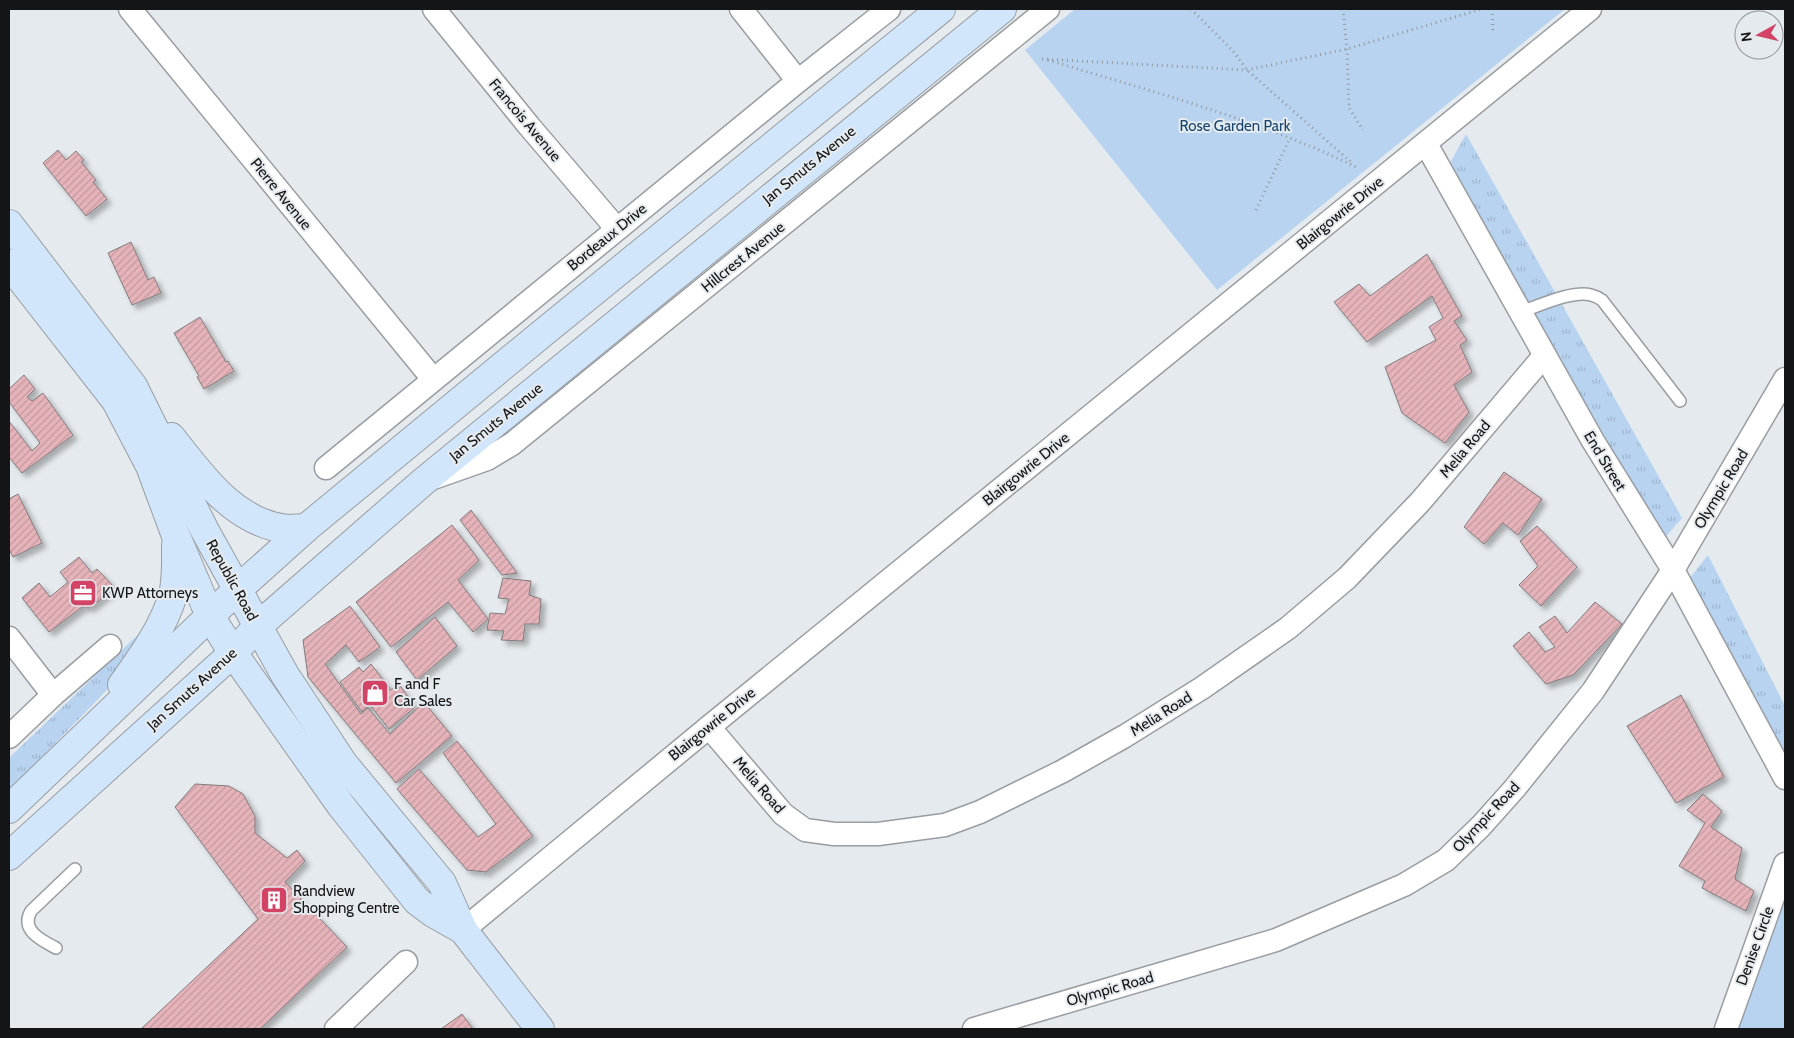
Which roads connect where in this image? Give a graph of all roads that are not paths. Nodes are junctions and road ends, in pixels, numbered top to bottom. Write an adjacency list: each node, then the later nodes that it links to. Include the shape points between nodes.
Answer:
1 (130, 9): 16 (street, Pierre Avenue)
2 (434, 9): 12 (street, Francois Avenue)
3 (741, 9): 9 (street)
4 (889, 9): 9 (street, Bordeaux Drive)
5 (941, 9): 22 (main road)
6 (1002, 9): 21 (main road, Jan Smuts Avenue)
7 (1048, 9): 21 (street, Hillcrest Avenue, via 512,444 487,459)
8 (1590, 9): 10 (street, Blairgowrie Drive)
9 (798, 81): 12 (street, Bordeaux Drive)
10 (1426, 144): 14 (street, End Street); 32 (street, Blairgowrie Drive)
11 (9, 224): 18 (main road, Republic Road)
12 (617, 229): 16 (street, Bordeaux Drive)
13 (9, 264): 23 (main road, Republic Road, via 116,402 150,466)
14 (1520, 312): 15 (street, End Street); 19 (lane, via 1580,294 1602,300)
15 (1544, 356): 24 (street, End Street); 32 (street, Melia Road, via 1420,502 1347,578 1288,628 1202,688 1125,736 980,812 945,825 878,834 805,830 782,814)
16 (433, 379): 20 (street, Bordeaux Drive)
17 (1785, 379): 24 (street, Olympic Road)
18 (133, 386): 22 (main road, via 186,456 222,498 239,512 286,529); 25 (main road, Republic Road)
19 (1680, 402)
20 (326, 468)
21 (424, 482): 27 (main road, Jan Smuts Avenue)
22 (306, 528): 25 (main road)
23 (176, 536): 26 (main road, Republic Road); 33 (main road, via 173,594 160,628)
24 (1672, 570): 35 (street, End Street); 45 (street, Olympic Road, via 1593,691 1510,794 1446,860 1404,885 1276,940)
25 (237, 590): 26 (main road); 27 (main road, Republic Road)
26 (210, 616): 30 (main road, Republic Road); 33 (main road)
27 (258, 626): 30 (main road, Jan Smuts Avenue); 40 (main road, Republic Road, via 285,675 343,763 442,883)
28 (9, 638): 31 (street)
29 (110, 646): 31 (street)
30 (233, 653): 37 (main road, Jan Smuts Avenue); 40 (main road, Republic Road, via 342,807 417,902)
31 (53, 695): 34 (street)
32 (708, 726): 40 (street, Blairgowrie Drive)
33 (87, 736): 36 (main road)
34 (9, 737)
35 (1785, 778)
36 (9, 810)
37 (9, 856)
38 (1785, 864): 46 (street, Denise Circle)
39 (75, 869): 41 (lane, via 28,916 27,923 33,933)
40 (464, 930): 44 (main road, Republic Road)
41 (56, 948)
42 (406, 962): 43 (street)
43 (336, 1029)
44 (540, 1029)
45 (974, 1029)
46 (1726, 1029)

